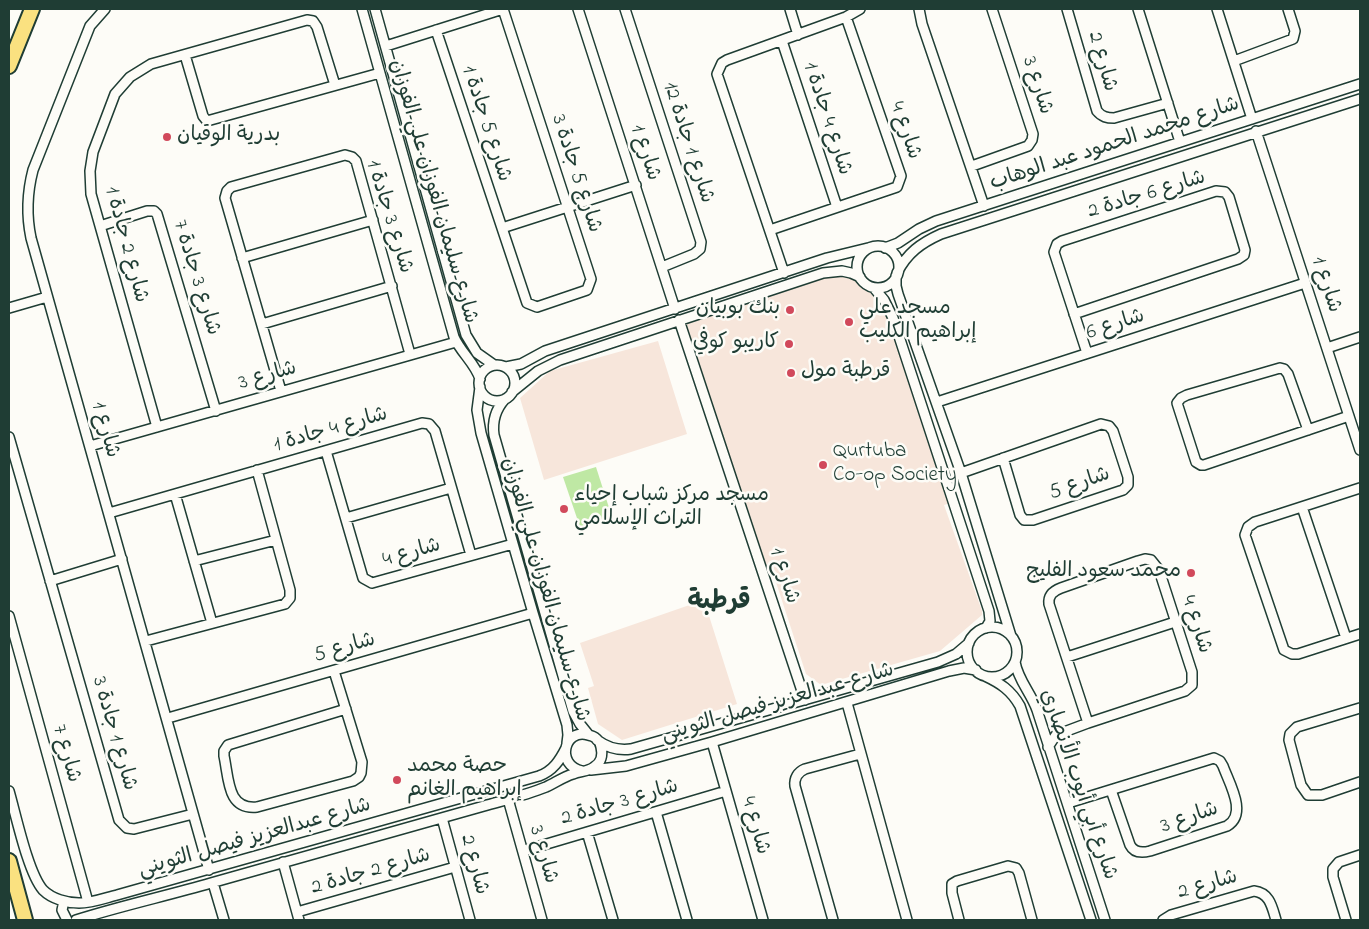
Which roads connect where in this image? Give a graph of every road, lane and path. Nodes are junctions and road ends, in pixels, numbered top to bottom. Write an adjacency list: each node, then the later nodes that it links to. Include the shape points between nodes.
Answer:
1 (32, 9): 23 (highway)
2 (105, 9): 61 (street, شارع 1, via 90,26 30,180 27,200 29,228)
3 (362, 9): 24 (street, شارع سليمان الفوزان علي الفوزان)
4 (375, 9): 20 (street, شارع سليمان الفوزان علي الفوزان)
5 (503, 9): 17 (street); 44 (street, شارع 5 جادة 3)
6 (578, 9): 39 (street, شارع 1)
7 (625, 9): 54 (street, شارع 1 جادة 12, via 701,242 700,250 694,254)
8 (790, 9): 18 (street)
9 (860, 9): 16 (street)
10 (919, 9): 38 (street)
11 (992, 9): 38 (street, شارع 3, via 1033,134 1028,146)
12 (1067, 9): 29 (street, شارع 2, via 1097,111 1101,115 1114,118)
13 (1138, 9): 29 (street)
14 (1217, 9): 22 (street)
15 (1288, 9): 22 (street, via 1295,31 1293,39)
16 (846, 17): 18 (street); 45 (street, شارع 4, via 901,176 897,187)
17 (436, 30): 20 (street); 49 (street, شارع 5 جادة 1)
18 (798, 35): 19 (street)
19 (782, 41): 45 (street, شارع 4 جادة 1); 50 (street, via 727,60 717,74)
20 (386, 46): 30 (street, شارع سليمان الفوزان علي الفوزان)
21 (185, 55): 26 (street, شارع 2 جادة 1, via 307,20 313,21); 26 (street, via 203,116 208,121); 48 (street, شارع 2 جادة 1, via 151,64 130,77 115,94 93,152 90,171 91,194)
22 (1234, 61): 33 (street)
23 (9, 66)
24 (380, 73): 26 (street); 31 (street, شارع سليمان الفوزان علي الفوزان)
25 (1360, 84): 28 (street, شارع محمد الحمود عبد الوهاب)
26 (335, 85)
27 (1360, 99): 32 (street, شارع محمد الحمود عبد الوهاب)
28 (1306, 102): 32 (street, via 1310,108); 33 (street, شارع محمد الحمود عبد الوهاب)
29 (1168, 103): 37 (street)
30 (404, 111): 31 (street, via 398,116); 34 (street, شارع سليمان الفوزان علي الفوزان)
31 (391, 114): 36 (street, شارع سليمان الفوزان علي الفوزان)
32 (1308, 115): 35 (street, شارع محمد الحمود عبد الوهاب)
33 (1252, 119): 37 (street, شارع محمد الحمود عبد الوهاب)
34 (408, 127): 36 (street, via 400,126); 73 (street, شارع سليمان الفوزان علي الفوزان, via 466,335 477,353)
35 (1256, 131): 42 (street, شارع محمد الحمود عبد الوهاب); 58 (street, شارع 1)
36 (396, 133): 69 (street, شارع سليمان الفوزان علي الفوزان)
37 (1180, 142): 40 (street, شارع محمد الحمود عبد الوهاب)
38 (972, 166): 43 (street)
39 (636, 185): 44 (street); 54 (street, شارع 1)
40 (1029, 192): 41 (street, شارع محمد الحمود عبد الوهاب); 42 (street, via 1029,199)
41 (1013, 197): 43 (street, شارع محمد الحمود عبد الوهاب); 46 (street, via 1018,202)
42 (1034, 203): 46 (street, شارع محمد الحمود عبد الوهاب)
43 (984, 206): 52 (street, شارع محمد الحمود عبد الوهاب, via 936,221)
44 (567, 207): 49 (street); 62 (street, شارع 5 جادة 3, via 591,279 588,290 537,307)
45 (837, 207): 50 (street, شارع 4)
46 (1017, 209): 56 (street, شارع محمد الحمود عبد الوهاب, via 928,240 908,254)
47 (373, 220): 53 (street); 53 (street, شارع 3 جادة 1, via 356,161 345,155 231,187 225,198); 59 (street, شارع 3 جادة 1)
48 (100, 226): 80 (street, شارع 3 جادة 7, via 147,211 157,214); 82 (street, شارع 2 جادة 1)
49 (502, 228): 62 (street, شارع 5 جادة 1)
50 (770, 230): 55 (street)
51 (868, 248): 52 (street); 55 (street); 57 (street, via 857,263)
52 (885, 248): 56 (street, via 895,256)
53 (242, 258): 67 (street, شارع 3 جادة 1)
54 (662, 267): 64 (street, شارع 1)
55 (784, 273): 64 (street)
56 (897, 275): 60 (street, via 885,286); 79 (street, via 898,294)
57 (860, 277): 60 (street); 66 (street, via 842,271 823,273)
58 (1305, 283): 70 (street, شارع 1); 71 (street, شارع 6)
59 (392, 286): 67 (street); 72 (street, شارع 3 جادة 1)
60 (874, 288): 99 (street, via 893,318)
61 (47, 296): 63 (street); 85 (street, شارع 1)
62 (527, 303)
63 (9, 308)
64 (675, 309): 74 (street)
65 (1074, 314): 65 (street, شارع 6 جادة 2, via 1054,252 1057,244 1216,191 1225,192 1229,197 1244,255); 71 (street, شارع 6 جادة 2)
66 (679, 320): 77 (street, via 554,362); 122 (street, شارع 1)
67 (262, 324): 76 (street, شارع 3 جادة 1)
68 (1360, 337): 70 (street)
69 (456, 342): 72 (street, شارع 3); 75 (street, شارع سليمان الفوزان علي الفوزان, via 477,370)
70 (1327, 348): 81 (street, شارع 1)
71 (1087, 353): 79 (street, شارع 6)
72 (410, 354): 76 (street, شارع 3)
73 (494, 365): 74 (street); 75 (street, via 484,371)
74 (506, 367): 77 (street, via 514,379)
75 (480, 383): 78 (street, via 489,398); 100 (street, شارع سليمان الفوزان علي الفوزان, via 479,425)
76 (281, 391): 80 (street, شارع 3)
77 (512, 392): 78 (street)
78 (505, 399): 120 (street, شارع سليمان الفوزان علي الفوزان, via 496,413 494,435)
79 (937, 402): 90 (street)
80 (216, 411): 82 (street, شارع 3)
81 (1349, 416): 83 (street); 87 (street, شارع 1)
82 (158, 427): 85 (street, شارع 3)
83 (1308, 430): 83 (street, via 1201,465 1196,462 1177,403 1187,395 1280,368 1288,374)
84 (9, 437): 104 (street, شارع 1 جادة 3)
85 (90, 446): 95 (street, شارع 1)
86 (326, 450): 89 (street, شارع 4 جادة 1); 91 (street, شارع 4 جادة 1, via 422,423 429,424 435,431); 96 (street, شارع 4)
87 (1360, 450)
88 (1003, 458): 88 (street, شارع 5, via 1101,424 1113,431 1128,485 1123,490 1024,520); 90 (street, شارع 5)
89 (257, 470): 93 (street, شارع 4 جادة 1); 98 (street)
90 (961, 473): 97 (street)
91 (451, 488): 96 (street); 101 (street, شارع 4 جادة 1)
92 (1360, 488): 94 (street)
93 (175, 494): 95 (street, شارع 4 جادة 1); 103 (street)
94 (1302, 507): 112 (street); 112 (street, via 1252,524 1246,532 1248,548 1284,650 1298,654)
95 (109, 513): 102 (street, شارع 1)
96 (346, 518): 101 (street, شارع 4, via 363,578 372,583)
97 (980, 534): 99 (street); 111 (street)
98 (276, 540): 103 (street); 108 (street, via 290,590 285,604)
99 (967, 540): 109 (street, via 989,611 990,620)
100 (513, 544): 101 (street, شارع 4); 105 (street, شارع سليمان الفوزان علي الفوزان)
101 (471, 555)
102 (122, 559): 104 (street); 113 (street, شارع 1)
103 (194, 562): 108 (street)
104 (50, 581): 144 (street, شارع 1 جادة 3, via 120,823 137,829)
105 (533, 613): 118 (street, شارع 5); 121 (street, شارع سليمان الفوزان علي الفوزان)
106 (9, 616): 164 (street, شارع 7)
107 (1175, 622): 115 (street); 115 (street, شارع 4, via 1156,565 1148,560 1138,561 1051,594 1049,604); 127 (street, شارع 4, via 1192,674 1190,688)
108 (212, 623): 113 (street)
109 (986, 628): 111 (street, via 998,628); 114 (street, via 977,632)
110 (1360, 634): 112 (street)
111 (1011, 636): 116 (street, via 1017,649)
112 (1346, 638)
113 (146, 641): 126 (street, شارع 1)
114 (969, 643): 117 (street, via 968,657); 122 (street, شارع عبدالعزيز فيصل الثويني, via 956,654 938,662)
115 (1067, 657): 127 (street, شارع 4)
116 (1015, 662): 119 (street, via 1001,675); 128 (street, شارع أبي أيوب الأنصاري)
117 (976, 670): 119 (street); 123 (street, شارع عبدالعزيز فيصل الثويني, via 948,671)
118 (334, 671): 125 (street); 126 (street, شارع 5)
119 (984, 676): 158 (street, شارع أبي أيوب الأنصاري, via 1005,687 1020,706)
120 (565, 681): 121 (street); 129 (street, شارع سليمان الفوزان علي الفوزان, via 575,716)
121 (554, 684): 133 (street, شارع سليمان الفوزان علي الفوزان, via 568,729)
122 (805, 700): 131 (street, شارع عبدالعزيز فيصل الثويني, via 631,749 611,748)
123 (847, 702): 132 (street, شارع عبدالعزيز فيصل الثويني); 135 (street)
124 (1360, 708): 137 (street, via 1297,727 1288,740 1301,785 1308,795 1322,795)
125 (346, 709): 125 (street, via 361,760 359,777 257,807 247,808 237,803 224,756 228,745)
126 (168, 718): 144 (street, شارع 1)
127 (1088, 723): 130 (street, شارع 4)
128 (1043, 729): 130 (street); 134 (street, شارع أبي أيوب الأنصاري)
129 (588, 734): 131 (street); 133 (street, via 576,735)
130 (1056, 735): 134 (street)
131 (597, 740): 136 (street, via 602,749 601,759 597,765)
132 (712, 742): 136 (street, شارع عبدالعزيز فيصل الثويني, via 626,766); 140 (street, شارع 4)
133 (566, 746): 136 (street, via 566,758 570,764); 146 (street, شارع عبدالعزيز فيصل الثويني, via 556,764 540,776)
134 (1048, 747): 142 (street, شارع أبي أيوب الأنصاري)
135 (860, 754): 177 (street, via 806,769 798,773 795,780); 178 (street)
136 (585, 770): 141 (street, شارع عبدالعزيز فيصل الثويني)
137 (1360, 782)
138 (1111, 790): 138 (street, شارع 3, via 1216,758 1223,766 1237,804 1236,816 1227,826 1141,853 1130,845); 142 (street, شارع 3)
139 (9, 791): 163 (street, شارع عبدالعزيز فيصل الثويني, via 35,876 44,890)
140 (726, 791): 143 (street, شارع 3 جادة 2); 176 (street, شارع 4)
141 (508, 799): 145 (street, شارع عبدالعزيز فيصل الثويني); 151 (street, شارع 3)
142 (1068, 803): 156 (street, شارع أبي أيوب الأنصاري)
143 (656, 812): 148 (street, شارع 3 جادة 2); 175 (street)
144 (193, 814): 157 (street, شارع 1)
145 (442, 818): 149 (street, شارع عبدالعزيز فيصل الثويني); 155 (street, شارع 2)
146 (371, 824): 147 (street, شارع عبدالعزيز فيصل الثويني); 149 (street, via 367,832)
147 (352, 830): 150 (street, via 357,834); 157 (street, شارع عبدالعزيز فيصل الثويني)
148 (587, 832): 151 (street, شارع 3 جادة 2); 174 (street)
149 (374, 837): 150 (street, شارع عبدالعزيز فيصل الثويني)
150 (356, 842): 154 (street, شارع عبدالعزيز فيصل الثويني)
151 (523, 850): 173 (street, شارع 3)
152 (1360, 855): 185 (street, via 1339,862 1332,869)
153 (9, 861): 168 (highway)
154 (283, 862): 159 (street, شارع عبدالعزيز فيصل الثويني); 166 (street)
155 (455, 867): 166 (street, شارع 2 جادة 2); 172 (street, شارع 2)
156 (1088, 868): 158 (street, via 1084,876); 160 (street, شارع أبي أيوب الأنصاري)
157 (209, 870): 161 (street, شارع عبدالعزيز فيصل الثويني)
158 (1076, 873): 162 (street, شارع أبي أيوب الأنصاري)
159 (213, 882): 165 (street, شارع عبدالعزيز فيصل الثويني); 171 (street)
160 (1095, 890): 162 (street, via 1086,888); 182 (street, شارع أبي أيوب الأنصاري)
161 (117, 895): 164 (street, شارع عبدالعزيز فيصل الثويني); 165 (street)
162 (1083, 895): 181 (street, شارع أبي أيوب الأنصاري)
163 (64, 901): 164 (street, شارع عبدالعزيز فيصل الثويني); 169 (street, via 62,910)
164 (88, 902)
165 (120, 908): 167 (street, شارع عبدالعزيز فيصل الثويني)
166 (298, 916)
167 (93, 918): 170 (street, شارع عبدالعزيز فيصل الثويني)
168 (25, 920)
169 (67, 920)
170 (76, 920)
171 (224, 920)
172 (470, 920)
173 (542, 920)
174 (613, 920)
175 (687, 920)
176 (763, 920)
177 (834, 920)
178 (908, 920)
179 (959, 920): 180 (street, via 952,884 1008,866 1016,868 1019,873)
180 (1032, 920)
181 (1091, 920)
182 (1105, 920)
183 (1163, 920): 184 (street, شارع 2, via 1254,891 1266,896)
184 (1276, 920)
185 (1346, 920)

